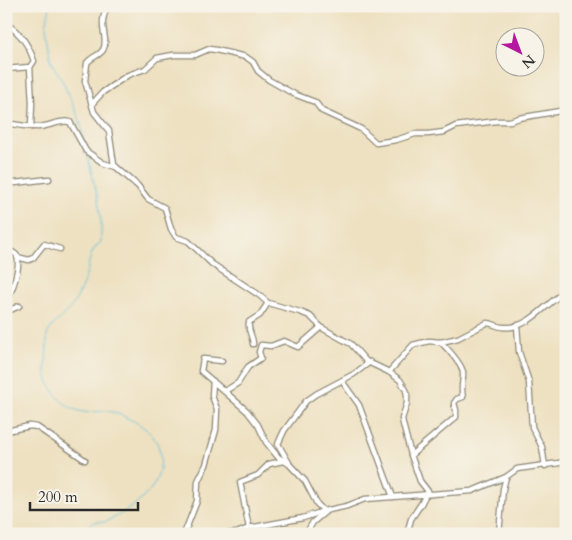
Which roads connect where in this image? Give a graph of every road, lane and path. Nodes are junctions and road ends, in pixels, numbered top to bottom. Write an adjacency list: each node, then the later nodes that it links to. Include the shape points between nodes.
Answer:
1 (108, 6): 5 (street, via 102,18 103,50 89,60 86,68 85,81)
2 (6, 24): 3 (street, via 24,41 34,61)
3 (30, 67): 4 (street); 8 (street)
4 (6, 69)
5 (92, 104): 6 (street, via 103,92 128,75 145,69 157,58 195,55 209,49 246,58 269,80 361,129 376,143 415,134 444,132 456,126 510,121); 9 (street, via 108,131)
6 (566, 110)
7 (6, 123): 8 (street)
8 (31, 127): 9 (street, via 66,120 86,151 102,163)
9 (116, 167): 16 (street, via 148,199 165,208 176,237 188,241 212,264)
10 (48, 179): 11 (street)
11 (6, 184)
12 (60, 249): 14 (street, via 44,244 29,260)
13 (6, 250): 14 (street)
14 (17, 256): 17 (street, via 18,268)
15 (566, 291): 20 (street, via 532,318)
16 (268, 303): 21 (street, via 310,316); 23 (street, via 260,315 249,322)
17 (6, 305)
18 (19, 306): 19 (street)
19 (6, 312)
20 (517, 325): 22 (street, via 503,328 488,323 466,335); 36 (street, via 519,352 529,382 532,427 542,447)
21 (321, 327): 25 (street, via 351,344); 29 (street, via 298,347 284,341 271,346 260,345 261,358 248,367 238,383)
22 (441, 342): 26 (street, via 429,340 413,345); 31 (street, via 463,372 463,397 454,403 456,416)
23 (253, 344)
24 (222, 361): 27 (street, via 203,360 201,371)
25 (370, 362): 26 (street); 28 (street)
26 (389, 372): 31 (street, via 400,380 406,390 407,403 402,424)
27 (212, 381): 29 (street); 42 (street, via 212,396 217,409 216,430 198,481 197,501)
28 (342, 381): 35 (street, via 306,402 284,430 278,444); 39 (street, via 359,405)
29 (225, 391): 33 (street, via 247,411 266,442)
30 (6, 431): 32 (street, via 37,427)
31 (411, 455): 38 (street)
32 (85, 460)
33 (283, 461): 35 (street); 41 (street, via 269,464 258,475 240,482)
34 (566, 462): 36 (street)
35 (289, 464): 40 (street, via 305,481 317,504)
36 (545, 466): 37 (street, via 517,469)
37 (506, 477): 38 (street, via 472,491); 46 (street)
38 (428, 494): 39 (street); 45 (street, via 411,519)
39 (393, 497): 40 (street, via 361,500)
40 (326, 511): 41 (street); 44 (street, via 313,522)
41 (249, 528): 43 (street)
42 (184, 534)
43 (222, 534)
44 (306, 534)
45 (407, 534)
46 (499, 534)

